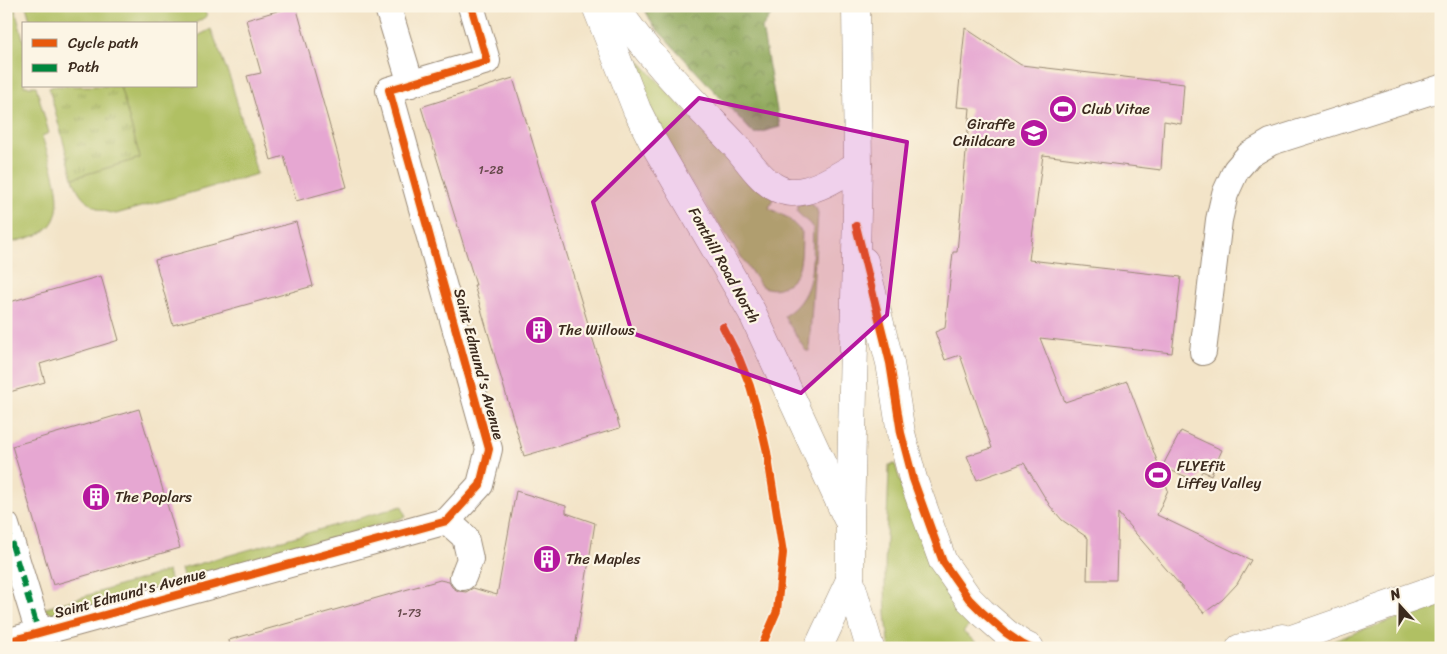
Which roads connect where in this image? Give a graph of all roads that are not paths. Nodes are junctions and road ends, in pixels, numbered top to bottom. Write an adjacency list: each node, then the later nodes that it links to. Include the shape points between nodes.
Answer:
1 (471, 6): 6 (street, Saint Edmund's Avenue, via 487,61)
2 (596, 6): 12 (main road, Fonthill Road North, via 637,110 752,312)
3 (615, 6): 8 (main road, via 661,68 772,185 791,192 808,190)
4 (856, 6): 8 (main road, Fonthill Road North)
5 (388, 8): 6 (street)
6 (411, 84): 11 (street, Saint Edmund's Avenue, via 389,90 489,449 480,485)
7 (1441, 88): 10 (street, via 1271,142 1249,155 1236,170 1225,194)
8 (858, 166): 9 (main road, Fonthill Road North)
9 (856, 226): 12 (main road, Fonthill Road North); 22 (main road, via 890,363 913,479 943,562 982,612)
10 (1203, 352)
11 (447, 520): 14 (street, via 465,537 470,559); 18 (street, Saint Edmund's Avenue)
12 (850, 524): 15 (main road, Fonthill Road North)
13 (6, 525): 18 (street)
14 (463, 577)
15 (850, 580): 20 (main road, Fonthill Road North); 21 (main road, Fonthill Road North)
16 (1441, 587): 17 (main road)
17 (1311, 631): 23 (main road); 24 (main road)
18 (39, 632): 19 (street, Saint Edmund's Avenue)
19 (6, 642)
20 (818, 648)
21 (870, 648)
22 (1030, 648)
23 (1240, 648)
24 (1266, 648)

